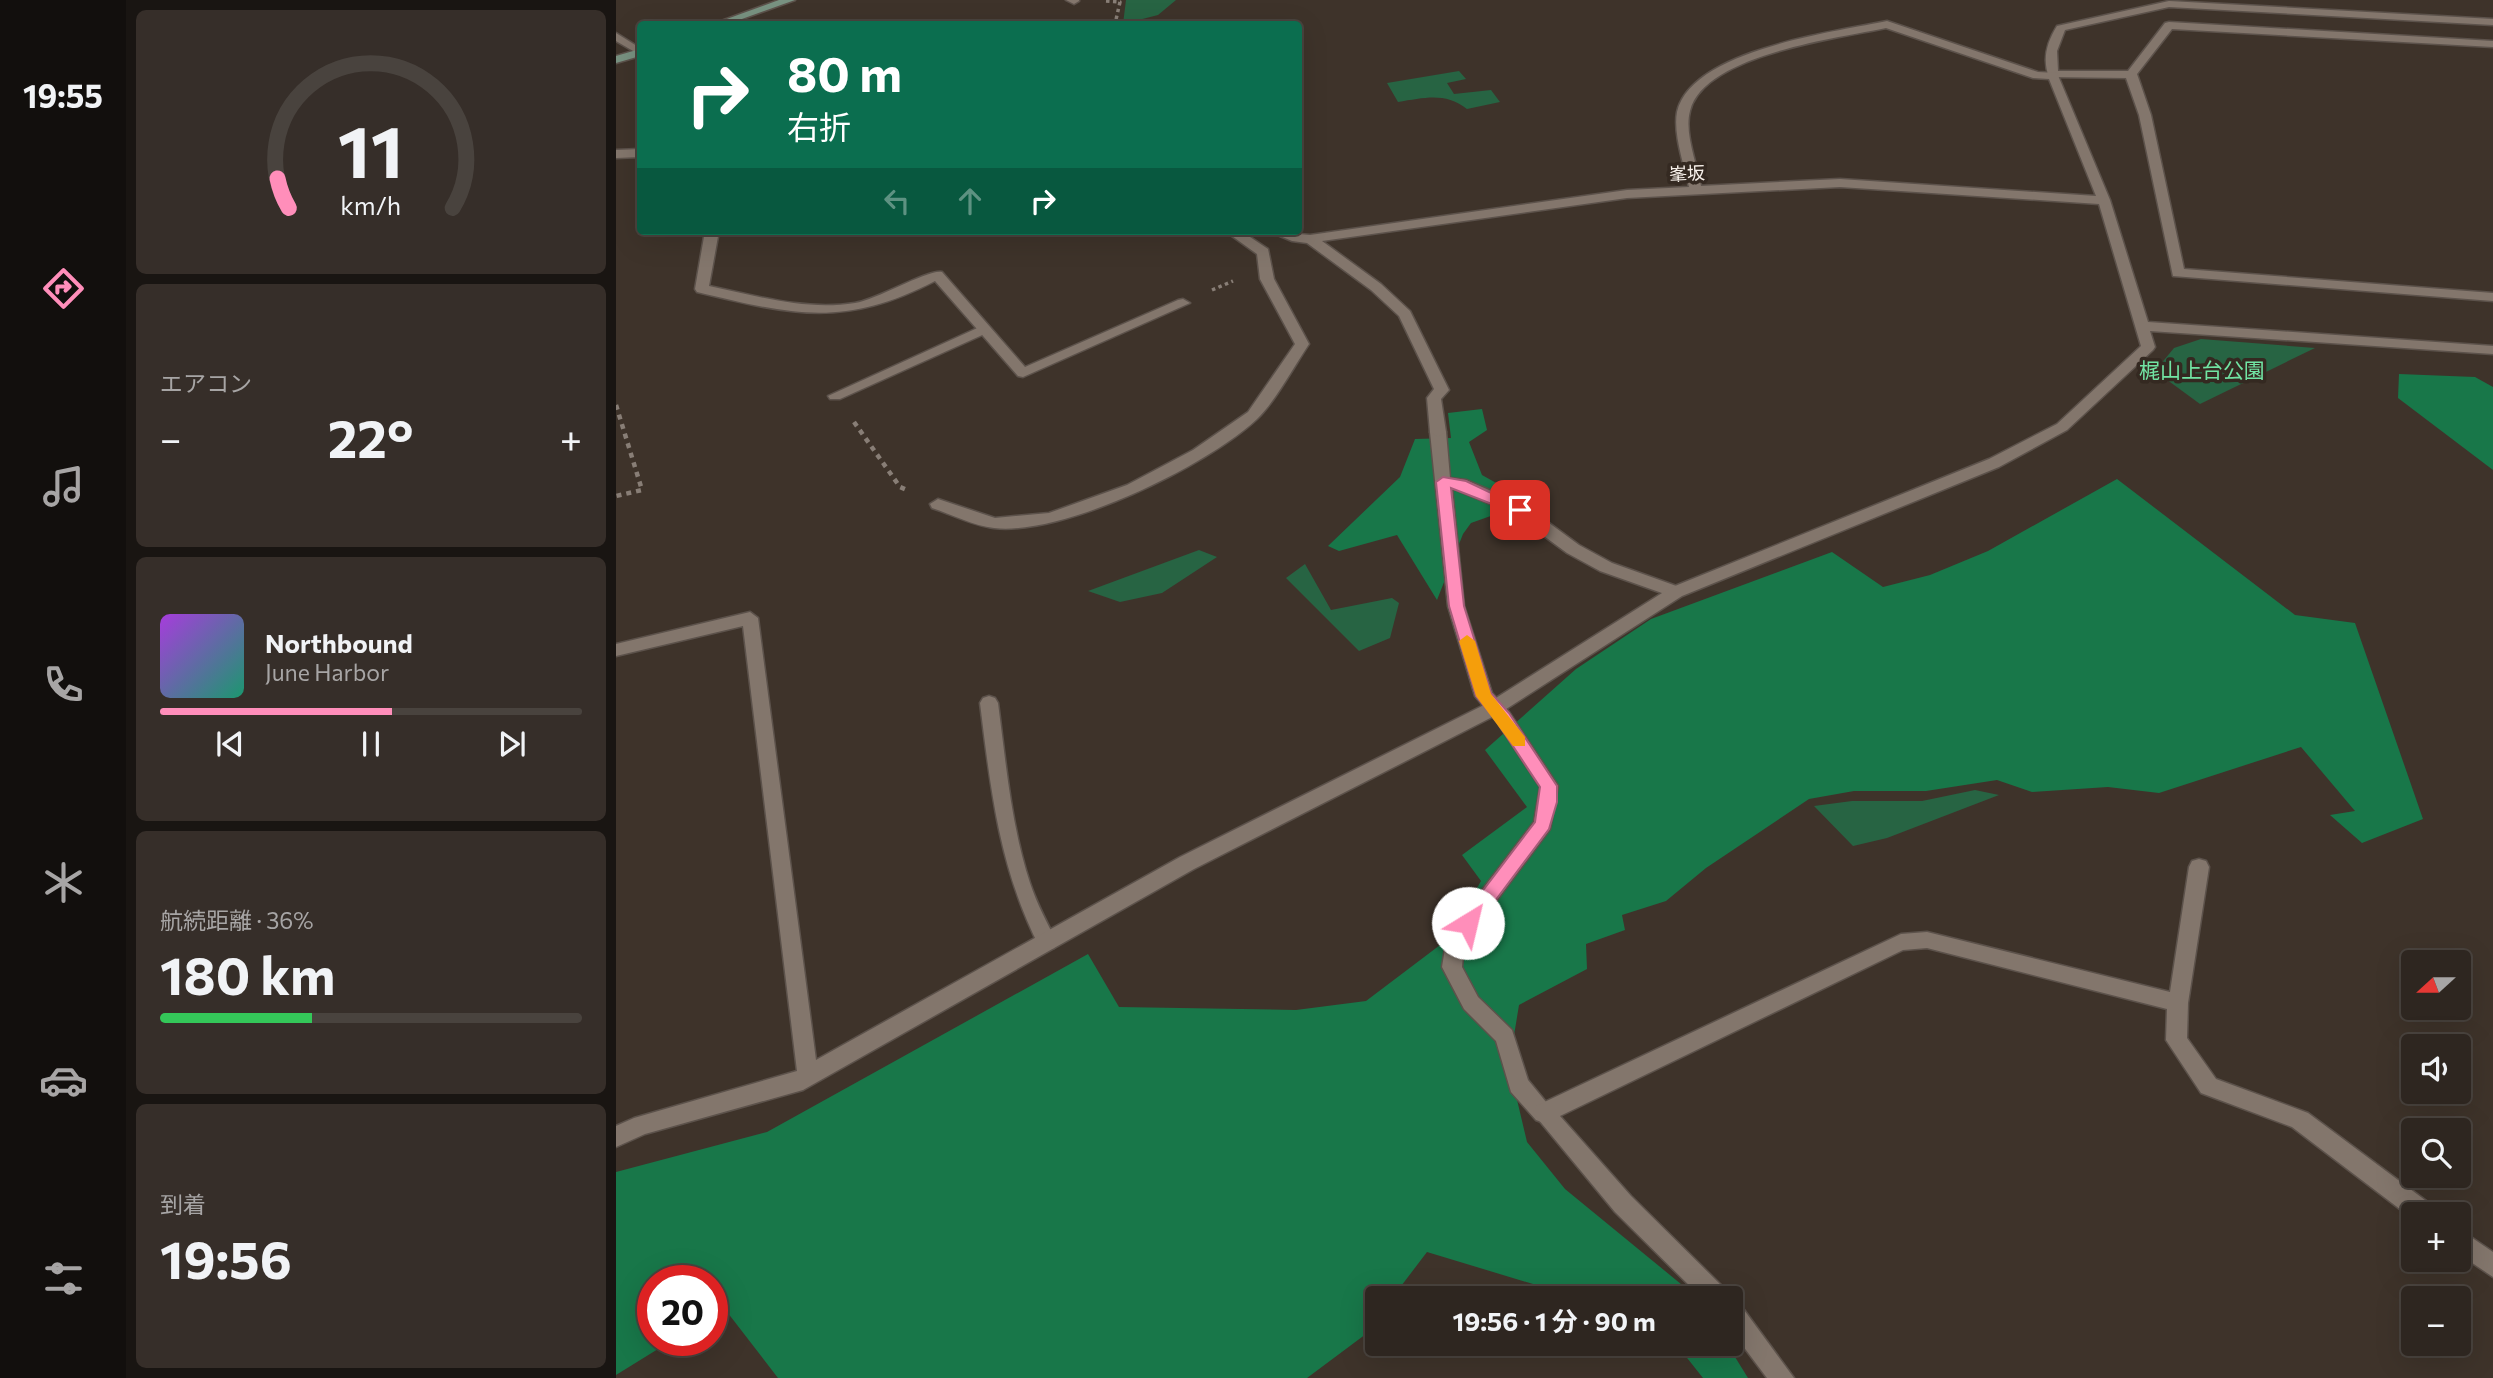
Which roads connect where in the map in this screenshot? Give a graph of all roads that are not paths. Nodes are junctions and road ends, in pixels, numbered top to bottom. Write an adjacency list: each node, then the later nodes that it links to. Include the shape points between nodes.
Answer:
1 (790, 0): 2 (main road)
2 (728, 21)
3 (2493, 22): 10 (street, via 2169,4 2061,28 2052,41)
4 (616, 36): 6 (street)
5 (2493, 44): 9 (street, via 2169,25)
6 (637, 50)
7 (637, 53): 8 (main road)
8 (616, 60)
9 (2131, 74): 10 (street); 19 (street, via 2145,115 2178,273)
10 (2053, 75): 13 (street, via 2038,76 1887,24 1771,48 1712,75 1692,91 1683,113); 14 (street)
11 (616, 154): 12 (street)
12 (637, 155)
13 (1696, 190): 14 (street, 峯坂, via 1840,183); 18 (street, 峯坂, via 1627,194)
14 (2104, 200): 21 (street)
15 (711, 235): 22 (street, via 702,289 810,311 848,309 879,302 937,275)
16 (1238, 235): 26 (street, via 1263,252 1267,279 1302,344 1253,415 1133,489 1050,518 994,523)
17 (1288, 235): 18 (street, 峯坂)
18 (1310, 239): 25 (street, via 1405,314 1442,390 1434,398)
19 (2493, 297)
20 (1183, 303): 22 (street, via 1023,373)
21 (2143, 326): 23 (street); 27 (street, via 2148,347 2062,427 1982,468)
22 (984, 329): 24 (street)
23 (2493, 350)
24 (835, 396)
25 (1443, 482): 27 (street, via 1461,484 1520,510 1606,567); 30 (street, via 1456,606 1484,696)
26 (938, 504)
27 (1676, 592): 30 (street)
28 (616, 650): 34 (street, via 750,618)
29 (989, 703): 32 (street, via 1011,859 1028,910)
30 (1494, 708): 32 (street, via 1187,863); 35 (street, via 1549,786 1549,802 1543,824 1454,942 1452,967 1471,1003 1505,1036 1519,1085)
31 (2199, 867): 33 (street)
32 (1046, 942): 34 (street)
33 (2178, 1003): 35 (street, via 1927,940 1901,942); 37 (street, via 2176,1040 2209,1086 2300,1121)
34 (808, 1076): 36 (street, via 642,1125)
35 (1544, 1113): 40 (street, via 1623,1203)
36 (616, 1137)
37 (2409, 1202)
38 (2471, 1249): 39 (street)
39 (2493, 1266)
40 (1706, 1286)
41 (1743, 1327): 42 (street)
42 (1782, 1378)

